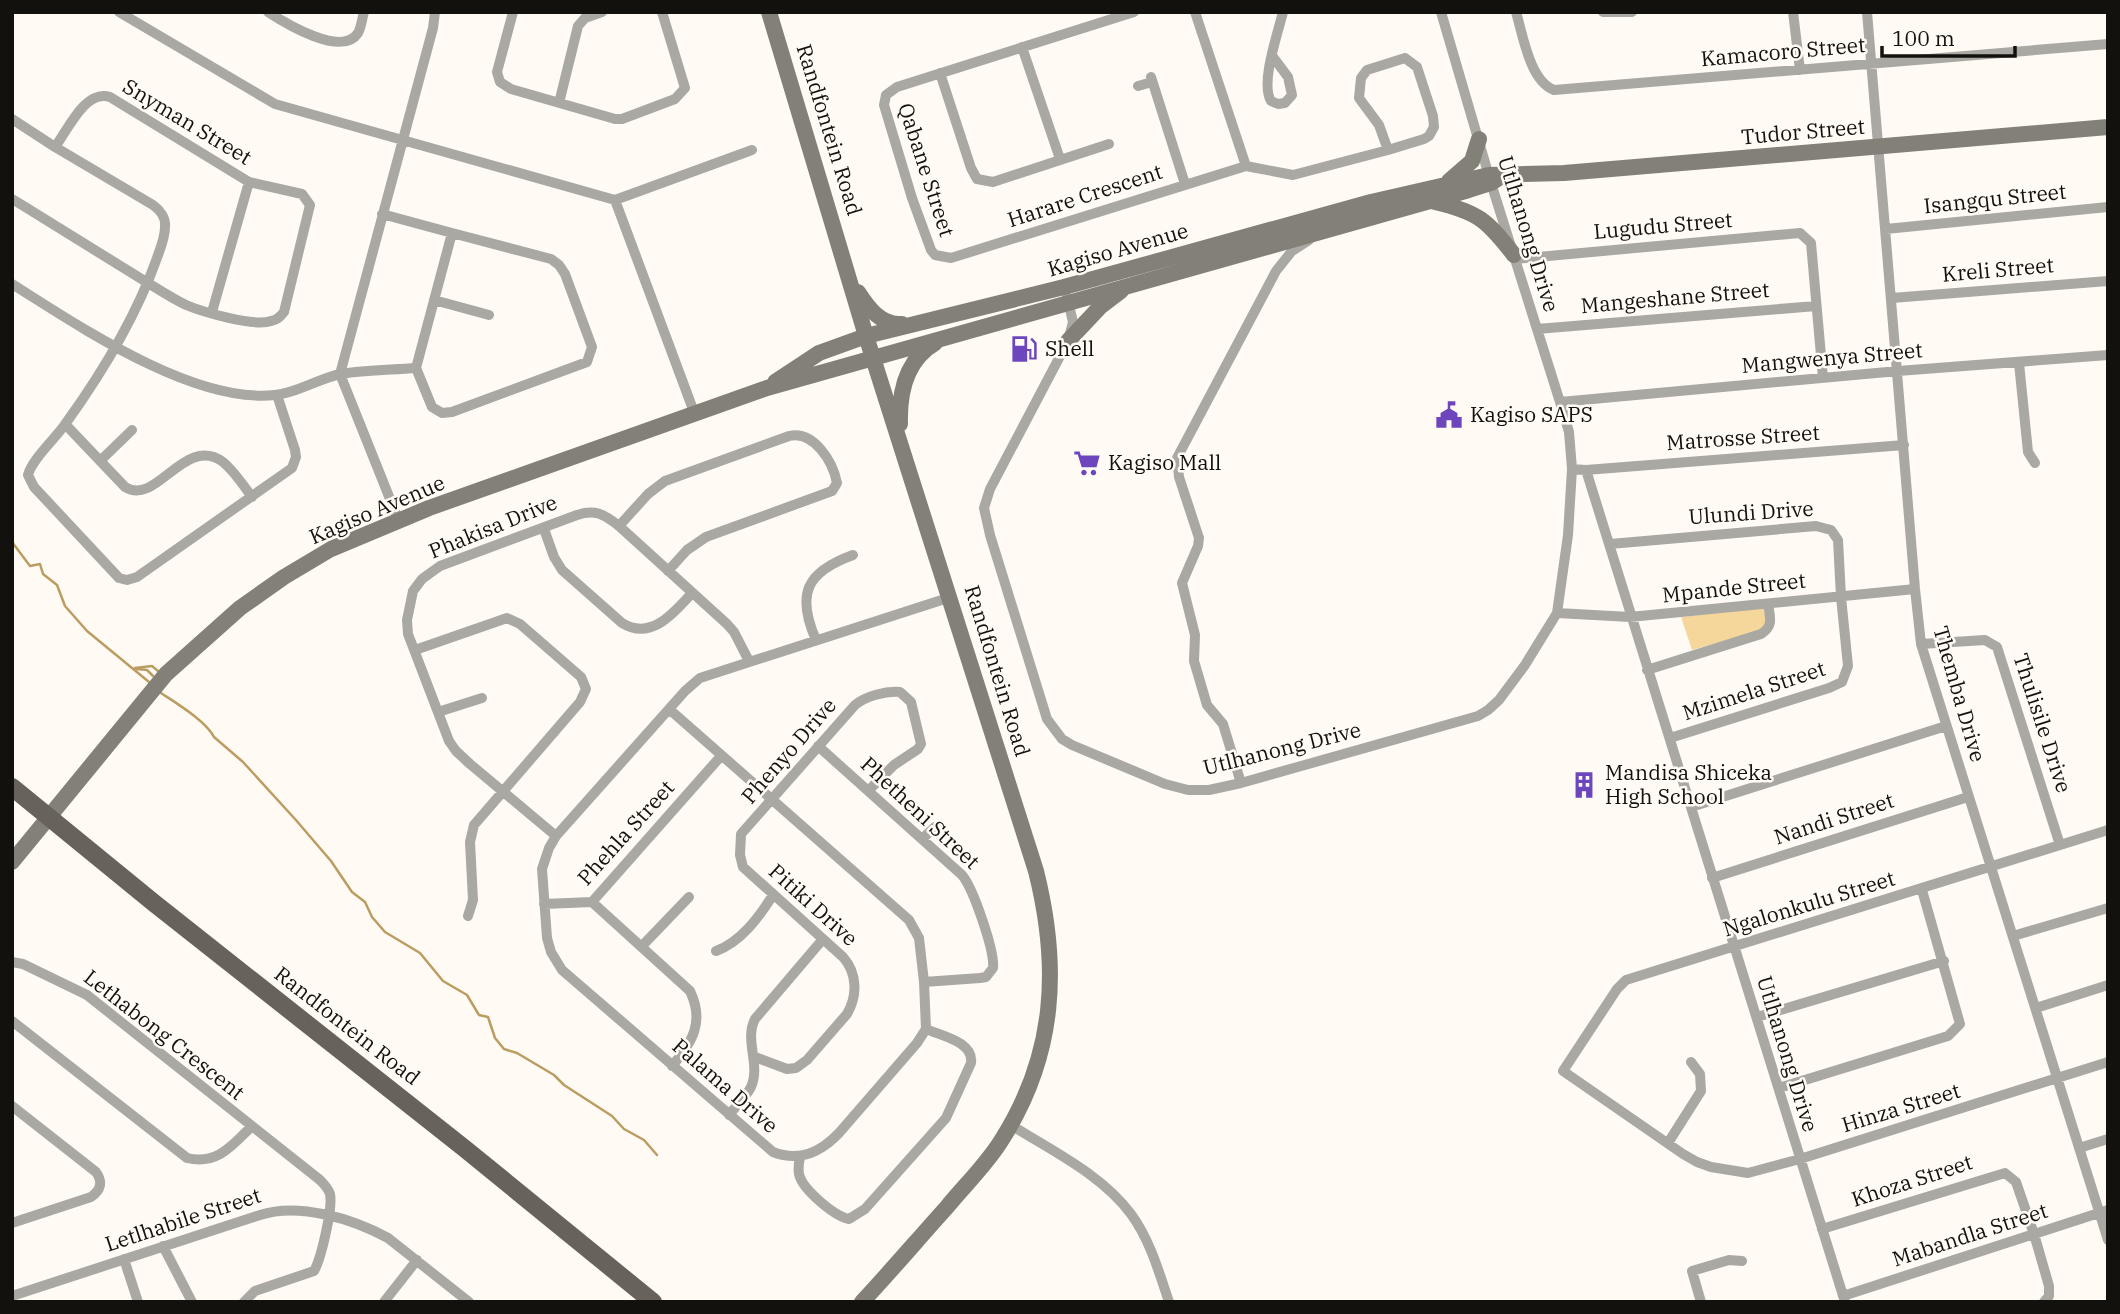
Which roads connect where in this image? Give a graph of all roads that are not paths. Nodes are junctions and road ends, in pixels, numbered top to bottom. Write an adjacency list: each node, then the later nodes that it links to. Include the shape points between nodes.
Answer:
1 (119, 12): 30 (street, via 275,104)
2 (268, 12): 3 (street, via 310,34 345,42 359,32)
3 (364, 12)
4 (435, 12): 30 (street)
5 (513, 12): 27 (street, via 497,78 511,89)
6 (601, 12): 27 (street, via 580,21)
7 (662, 12): 27 (street, via 684,85 680,96 622,118)
8 (769, 12): 57 (street, Randfontein Road)
9 (1094, 12): 19 (street)
10 (1133, 12): 19 (street)
11 (1195, 12): 38 (street)
12 (1283, 12): 22 (street)
13 (1441, 12): 31 (street, Utlhanong Drive)
14 (1516, 12): 24 (street, Kamacoro Street, via 1535,72 1554,90)
15 (1603, 12): 16 (street)
16 (1632, 12)
17 (1793, 12): 24 (street)
18 (1867, 12): 23 (street, Themba Drive)
19 (1098, 24): 21 (street)
20 (2108, 44): 23 (street, Kamacoro Street)
21 (1022, 47): 25 (street); 37 (street)
22 (1273, 57)
23 (1871, 64): 24 (street, Kamacoro Street); 34 (street, Themba Drive)
24 (1800, 69)
25 (940, 73): 37 (street, via 977,180 993,182); 51 (street, Qabane Street, via 897,87 884,105)
26 (1138, 86): 42 (street, via 1151,80)
27 (559, 103)
28 (12, 119): 33 (street)
29 (2108, 127): 34 (street, Tudor Street)
30 (402, 139): 44 (street); 47 (street)
31 (1479, 139): 39 (street, Utlhanong Drive); 41 (street, via 1472,161)
32 (1109, 144): 37 (street)
33 (55, 147): 40 (street, Snyman Street, via 86,104 102,94); 54 (street, via 162,214 165,234)
34 (1879, 147): 39 (street, Tudor Street); 49 (street, Themba Drive)
35 (752, 150): 44 (street)
36 (1388, 150): 36 (street, via 1424,139 1434,127 1417,67 1405,58 1364,71 1358,88); 38 (street, via 1293,175)
37 (1060, 159)
38 (1246, 166): 42 (street, Harare Crescent)
39 (1494, 178): 41 (street, Kagiso Avenue); 45 (street, Kagiso Avenue); 52 (street, Utlhanong Drive)
40 (249, 182): 62 (street); 62 (street, Snyman Street, via 298,192 309,201 287,304 281,317 262,323)
41 (1447, 183): 58 (street, Kagiso Avenue, via 1253,234)
42 (1185, 184): 51 (street, Harare Crescent, via 951,258)
43 (12, 199): 54 (street)
44 (615, 200): 83 (street)
45 (1430, 201): 48 (street, Kagiso Avenue); 52 (street, via 1481,217)
46 (2108, 207): 49 (street, Isangqu Street)
47 (382, 214): 50 (street); 77 (street)
48 (1328, 229): 56 (street, Kagiso Avenue); 119 (street, via 1292,251 1272,277 1177,458 1199,538 1182,583 1195,635 1194,661 1208,705 1223,724)
49 (1886, 229): 59 (street, Themba Drive)
50 (452, 233): 60 (street); 75 (street, via 559,265 592,352 582,365 442,413 432,407)
51 (935, 255)
52 (1514, 257): 61 (street, Lugudu Street, via 1794,233 1811,243); 65 (street, Utlhanong Drive)
53 (2108, 281): 59 (street, Kreli Street)
54 (148, 283): 62 (street, via 189,306); 69 (street)
55 (12, 284): 69 (street)
56 (1128, 286): 58 (street, Kagiso Avenue); 68 (street)
57 (853, 288): 64 (street, via 884,321); 67 (street, Randfontein Road); 70 (street, via 855,325)
58 (1066, 295): 64 (street, Kagiso Avenue); 66 (street, Kagiso Avenue); 68 (street, Utlhanong Drive, via 1073,322)
59 (1892, 298): 76 (street, Themba Drive)
60 (434, 299): 63 (street); 75 (street)
61 (1816, 306): 65 (street, Mangeshane Street); 78 (street)
62 (212, 312)
63 (489, 315)
64 (916, 324): 67 (street, Kagiso Avenue)
65 (1537, 329): 82 (street, Utlhanong Drive)
66 (950, 335): 72 (street, Kagiso Avenue); 86 (street, via 929,347 907,376 899,403)
67 (866, 336): 70 (street, Kagiso Avenue); 72 (street, Randfontein Road)
68 (1068, 341): 119 (street, Utlhanong Drive, via 984,508 1047,719 1072,745 1165,784 1197,791)
69 (115, 346): 81 (street, via 156,368 199,383 245,394); 84 (street)
70 (819, 353): 79 (street, Kagiso Avenue)
71 (2108, 355): 73 (street, Mangwenya Street)
72 (873, 357): 74 (street, Kagiso Avenue); 80 (street, Randfontein Road)
73 (2019, 363): 76 (street, Mangwenya Street); 89 (street, via 2028,452)
74 (836, 367): 79 (street, Kagiso Avenue); 80 (street, via 864,371)
75 (416, 368): 77 (street)
76 (1898, 371): 78 (street, Mangwenya Street); 87 (street, Themba Drive)
77 (340, 374): 81 (street); 93 (street)
78 (1823, 378): 82 (street, Mangwenya Street)
79 (767, 388): 83 (street, Kagiso Avenue)
80 (884, 390): 86 (street, Randfontein Road)
81 (276, 395): 92 (street, via 295,463)
82 (1560, 402): 90 (street, Utlhanong Drive, via 1569,432)
83 (694, 412): 93 (street, Kagiso Avenue)
84 (65, 424): 88 (street); 92 (street, via 29,470 30,481 123,580 137,577)
85 (132, 430): 88 (street)
86 (901, 441): 101 (street, Randfontein Road)
87 (1904, 445): 91 (street, Matrosse Street); 99 (street, Themba Drive)
88 (100, 461): 92 (street, via 125,487 138,492 190,459 208,456 226,465)
89 (2035, 463)
90 (1572, 469): 91 (street); 104 (street, Utlhanong Drive)
91 (1586, 470): 96 (street, Utlhanong Drive)
92 (252, 496)
93 (398, 519): 126 (street, Kagiso Avenue, via 331,549 284,577 201,640 166,674)
94 (619, 526): 95 (street, Phakisa Drive, via 592,511); 98 (street, Phakisa Drive); 98 (street, via 665,481 789,436 802,434 811,439 834,471 837,483 832,491 706,537)
95 (544, 529): 100 (street, via 562,570 633,629 668,620); 108 (street, Phakisa Drive, via 440,566 422,579 408,606 408,634)
96 (1610, 544): 102 (street, Ulundi Drive, via 1825,527 1838,540); 105 (street, Utlhanong Drive)
97 (853, 555): 106 (street, via 826,566 809,588 807,618)
98 (668, 571): 100 (street, Phakisa Drive)
99 (1915, 589): 102 (street, Mpande Street); 107 (street, Themba Drive)
100 (692, 593): 109 (street, Phakisa Drive, via 734,632)
101 (951, 597): 106 (street, Palama Drive); 165 (street, Randfontein Road, via 1036,871 1050,946 1048,1017 1031,1082)
102 (1840, 597): 103 (street, Mpande Street); 111 (street, Ulundi Drive, via 1848,654)
103 (1768, 604): 105 (street, Mpande Street); 110 (street, via 1771,622 1762,634)
104 (1557, 613): 105 (street, Mpande Street); 119 (street, Utlhanong Drive, via 1499,700 1478,716)
105 (1630, 617): 110 (street, Utlhanong Drive)
106 (816, 640): 109 (street, Palama Drive)
107 (1922, 644): 115 (street, Themba Drive); 132 (street, Thulisile Drive, via 1985,640 1997,647)
108 (415, 650): 114 (street, Phakisa Drive); 121 (street, via 507,618 581,677 586,689 580,702)
109 (749, 661): 113 (street, Palama Drive, via 700,678)
110 (1647, 670): 116 (street, Utlhanong Drive)
111 (1846, 675): 116 (street, Mzimela Street, via 1829,688)
112 (482, 698): 114 (street)
113 (669, 709): 118 (street); 130 (street, Palama Drive)
114 (438, 712): 121 (street, Phakisa Drive, via 456,751)
115 (1946, 726): 123 (street, Themba Drive); 125 (street)
116 (1670, 738): 125 (street, Utlhanong Drive)
117 (818, 746): 122 (street, Phetheni Street); 122 (street, Phenyo Drive, via 859,702 894,691 908,698 921,744); 124 (street, Phenyo Drive)
118 (721, 757): 124 (street); 139 (street, Phehla Street)
119 (1241, 783)
120 (12, 787): 126 (main road, Randfontein Road)
121 (502, 791): 130 (street, Phakisa Drive); 142 (street, via 472,829 473,893)
122 (868, 791): 131 (street, Phetheni Street)
123 (1968, 797): 134 (street, Themba Drive); 135 (street, Nandi Street)
124 (771, 799): 129 (street, Phenyo Drive); 150 (street, via 913,925)
125 (1691, 807): 135 (street, Utlhanong Drive)
126 (49, 815): 133 (street, Kagiso Avenue); 189 (main road, Randfontein Road)
127 (934, 827): 131 (street)
128 (2108, 830): 132 (street, Ngalonkulu Street)
129 (741, 834): 137 (street, Pitiki Drive, via 743,867)
130 (556, 836): 140 (street, Palama Drive, via 542,869)
131 (922, 839): 150 (street, Phetheni Street, via 967,881 994,962 986,977)
132 (2060, 845): 134 (street, Ngalonkulu Street)
133 (12, 862)
134 (1990, 868): 136 (street, Ngalonkulu Street); 143 (street, Themba Drive)
135 (1712, 878): 146 (street, Utlhanong Drive)
136 (1922, 890): 146 (street, Ngalonkulu Street); 148 (street)
137 (773, 895): 144 (street, Pitiki Drive); 147 (street, via 730,946)
138 (689, 897): 145 (street)
139 (592, 902): 140 (street, Phehla Street); 145 (street)
140 (544, 904): 159 (street, Palama Drive, via 547,938 556,963)
141 (2108, 908): 143 (street)
142 (468, 916)
143 (2013, 936): 152 (street, Themba Drive)
144 (823, 939): 156 (street, via 755,1019 750,1032); 156 (street, Pitiki Drive, via 852,969 854,999 847,1014 796,1069)
145 (642, 946): 159 (street, via 693,997 695,1033)
146 (1734, 948): 153 (street, Utlhanong Drive); 160 (street, Ngalonkulu Street, via 1626,980)
147 (716, 951)
148 (1944, 961): 153 (street); 162 (street, via 1960,1018 1954,1032)
149 (12, 962): 166 (street, Lethabong Crescent, via 88,995)
150 (924, 982): 155 (street)
151 (2108, 985): 152 (street)
152 (2036, 1008): 161 (street, Themba Drive)
153 (1756, 1017): 162 (street, Utlhanong Drive)
154 (12, 1021): 166 (street, Lethabong Crescent, via 187,1158 203,1160 223,1154)
155 (926, 1029): 170 (street, via 827,1146); 170 (street, via 966,1047 971,1063 946,1118 865,1209 849,1219 832,1212 803,1183)
156 (755, 1057): 164 (street, via 751,1087)
157 (1691, 1062): 168 (street, via 1700,1074 1701,1091)
158 (2108, 1062): 161 (street, Hinza Street)
159 (672, 1066): 164 (street, Palama Drive)
160 (1563, 1071): 168 (street, Hinza Street)
161 (2057, 1078): 169 (street, Themba Drive); 171 (street, Hinza Street)
162 (1779, 1088): 171 (street, Utlhanong Drive)
163 (12, 1106): 174 (street, via 96,1172 101,1181 99,1191 91,1197)
164 (729, 1115): 170 (street, Palama Drive, via 772,1153)
165 (1011, 1125): 190 (street, Randfontein Road, via 990,1157); 191 (street, via 1103,1184 1120,1200 1146,1239)
166 (251, 1126): 173 (street, Lethabong Crescent, via 325,1185 330,1195)
167 (2108, 1139): 169 (street)
168 (1668, 1143): 171 (street, Hinza Street, via 1697,1162 1739,1172)
169 (2079, 1148): 172 (street, Themba Drive)
170 (800, 1157)
171 (1800, 1159): 175 (street, Utlhanong Drive)
172 (2104, 1212): 176 (street, Mabandla Street); 177 (street, Themba Drive)
173 (328, 1216): 178 (street, Letlhabile Street, via 270,1212); 180 (street, Letlhabile Street, via 377,1232); 186 (street, via 314,1271 255,1291)
174 (12, 1223)
175 (1822, 1229): 176 (street, Khoza Street, via 1999,1173 2013,1178); 183 (street, Utlhanong Drive)
176 (2034, 1234): 183 (street, Mabandla Street); 193 (street, via 2049,1286)
177 (2108, 1240)
178 (163, 1246): 179 (street, Letlhabile Street); 185 (street)
179 (124, 1259): 182 (street, Letlhabile Street); 184 (street)
180 (417, 1260): 187 (street); 188 (street, Letlhabile Street)
181 (1742, 1261): 192 (street, via 1728,1260 1692,1271)
182 (12, 1296)
183 (1844, 1299)
184 (138, 1302)
185 (192, 1302)
186 (244, 1302)
187 (384, 1302)
188 (469, 1302)
189 (653, 1302)
190 (862, 1302)
191 (1170, 1302)
192 (1701, 1302)
193 (2044, 1302)

